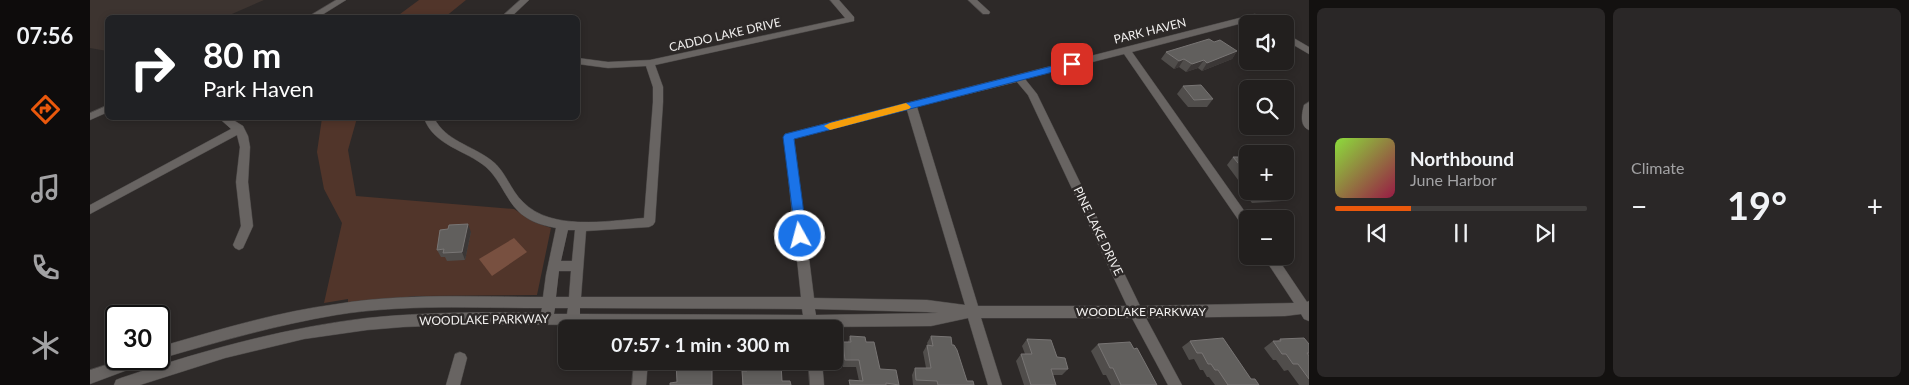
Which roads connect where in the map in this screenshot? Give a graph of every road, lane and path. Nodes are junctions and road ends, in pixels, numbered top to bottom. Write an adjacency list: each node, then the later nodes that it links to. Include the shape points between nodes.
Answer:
1 (342, 0): 6 (street)
2 (525, 0): 7 (street)
3 (834, 0): 13 (street, CADDO LAKE DRIVE, via 851,19)
4 (972, 0): 5 (street)
5 (986, 12)
6 (315, 15)
7 (508, 15)
8 (1239, 21): 10 (street, PARK HAVEN)
9 (1294, 42): 11 (street)
10 (1126, 50): 14 (street, PARK HAVEN); 24 (street)
11 (1309, 51)
12 (580, 61): 13 (street, CADDO LAKE DRIVE)
13 (650, 64): 26 (street, via 658,87 658,102 649,222)
14 (1018, 78): 15 (street, PARK HAVEN); 38 (street, PINE LAKE DRIVE, via 1032,94)
15 (911, 105): 34 (street, PARK HAVEN, via 789,137); 37 (street)
16 (1309, 105): 21 (street, via 1306,116)
17 (105, 110): 18 (street)
18 (90, 117)
19 (227, 120): 22 (street)
20 (430, 120): 25 (street, via 441,135 494,168 520,206 541,220)
21 (1309, 126)
22 (239, 129): 23 (street); 27 (street, via 245,147 242,182 247,226)
23 (90, 210)
24 (1239, 212)
25 (563, 224): 26 (street); 29 (street)
26 (581, 225): 30 (street)
27 (239, 245)
28 (1275, 265): 36 (street)
29 (554, 266): 30 (street); 31 (street)
30 (578, 266): 32 (street)
31 (549, 302): 32 (street, WOODLAKE PARKWAY); 35 (street, WOODLAKE PARKWAY); 39 (street)
32 (574, 302): 33 (street, WOODLAKE PARKWAY); 41 (street)
33 (645, 302): 34 (street, WOODLAKE PARKWAY); 42 (street)
34 (808, 303): 37 (street, WOODLAKE PARKWAY, via 927,306); 43 (street)
35 (401, 304): 44 (street); 46 (street, WOODLAKE PARKWAY, via 338,309 273,321)
36 (1307, 310): 38 (street, WOODLAKE PARKWAY)
37 (973, 312): 38 (street, WOODLAKE PARKWAY); 45 (street, WOODLAKE PARKWAY, via 931,320); 56 (street)
38 (1136, 312): 57 (street, PINE LAKE DRIVE)
39 (547, 320): 40 (street, WOODLAKE PARKWAY); 44 (street, WOODLAKE PARKWAY)
40 (558, 320)
41 (573, 320)
42 (644, 320)
43 (810, 320)
44 (397, 322): 52 (street, WOODLAKE PARKWAY, via 333,328 269,340)
45 (843, 324)
46 (170, 350)
47 (460, 358): 53 (street)
48 (110, 370): 51 (street)
49 (640, 370): 54 (street)
50 (815, 370): 55 (street)
51 (90, 377)
52 (121, 385)
53 (453, 385)
54 (639, 385)
55 (817, 385)
56 (995, 385)
57 (1175, 385)

